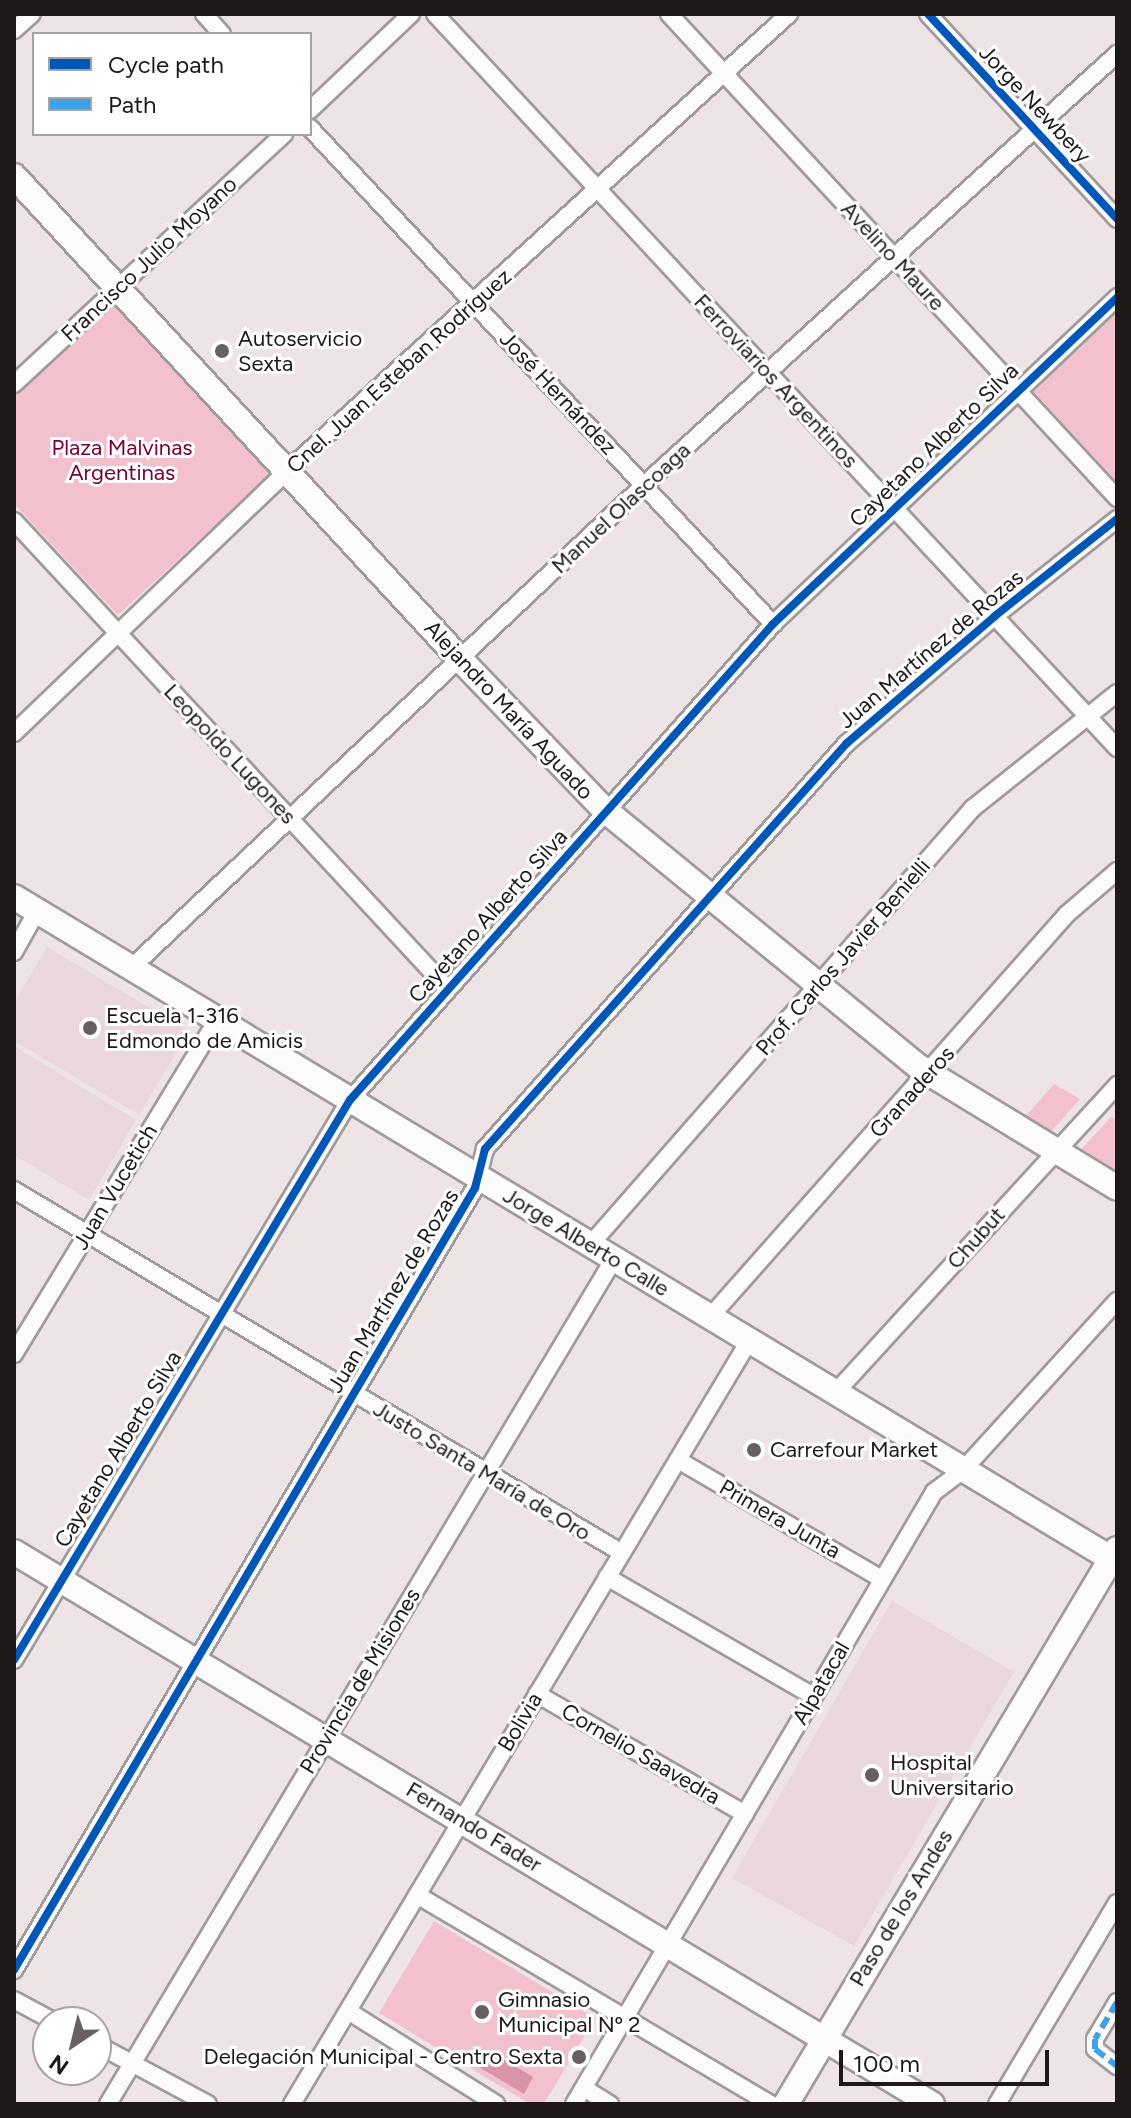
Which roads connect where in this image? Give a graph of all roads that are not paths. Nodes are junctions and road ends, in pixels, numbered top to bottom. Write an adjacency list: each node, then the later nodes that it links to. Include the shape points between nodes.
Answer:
1 (32, 14): 8 (street)
2 (204, 14): 9 (street)
3 (411, 14): 12 (street)
4 (435, 14): 17 (street, Ferroviarios Argentinos)
5 (669, 14): 11 (street, Avelino Maure)
6 (789, 14): 11 (street, Cnel. Juan Esteban Rodríguez)
7 (928, 14): 14 (street, Jorge Newbery)
8 (14, 30)
9 (220, 32)
10 (1117, 54): 14 (street, Manuel Olascoaga)
11 (725, 75): 17 (street, Cnel. Juan Esteban Rodríguez); 19 (street, Avelino Maure)
12 (312, 108)
13 (312, 130): 22 (street, José Hernández)
14 (1034, 131): 18 (street, Jorge Newbery); 19 (street, Manuel Olascoaga)
15 (282, 136): 20 (street, Francisco Julio Moyano)
16 (14, 176): 20 (street, Alejandro María Aguado)
17 (598, 191): 22 (street, Cnel. Juan Esteban Rodríguez); 23 (street, Ferroviarios Argentinos)
18 (1117, 219)
19 (895, 259): 23 (street, Manuel Olascoaga); 25 (street, Avelino Maure)
20 (118, 288): 24 (street, Francisco Julio Moyano); 26 (street, Alejandro María Aguado)
21 (1117, 297): 25 (street, Cayetano Alberto Silva)
22 (474, 303): 26 (street, Cnel. Juan Esteban Rodríguez); 27 (street, José Hernández)
23 (768, 373): 27 (street, Manuel Olascoaga); 29 (street, Ferroviarios Argentinos)
24 (14, 384)
25 (1017, 390): 28 (street, Avelino Maure); 29 (street, Cayetano Alberto Silva)
26 (287, 471): 34 (street, Cnel. Juan Esteban Rodríguez); 35 (street, Alejandro María Aguado)
27 (644, 485): 33 (street, José Hernández); 35 (street, Manuel Olascoaga)
28 (1117, 498)
29 (893, 507): 32 (street, Ferroviarios Argentinos); 33 (street, Cayetano Alberto Silva)
30 (1117, 519): 32 (street, Juan Martínez de Rozas)
31 (14, 521): 34 (street, Leopoldo Lugones)
32 (995, 616): 37 (street, Ferroviarios Argentinos); 44 (street, Juan Martínez de Rozas, via 847,743)
33 (773, 624): 40 (street, Cayetano Alberto Silva)
34 (118, 633): 38 (street, Cnel. Juan Esteban Rodríguez); 41 (street, Leopoldo Lugones)
35 (460, 659): 40 (street, Alejandro María Aguado); 41 (street, Manuel Olascoaga)
36 (1117, 693): 37 (street, Prof. Carlos Javier Benielli)
37 (1087, 715): 39 (street, Ferroviarios Argentinos); 48 (street, Prof. Carlos Javier Benielli, via 973,808)
38 (14, 733)
39 (1117, 748)
40 (606, 811): 44 (street, Alejandro María Aguado); 49 (street, Cayetano Alberto Silva)
41 (290, 819): 47 (street, Manuel Olascoaga); 49 (street, Leopoldo Lugones)
42 (1117, 871): 51 (street, Granaderos, via 1067,914)
43 (14, 897): 45 (street, Jorge Alberto Calle)
44 (710, 899): 48 (street, Alejandro María Aguado); 55 (street, Juan Martínez de Rozas, via 485,1149)
45 (37, 911): 46 (street); 47 (street, Jorge Alberto Calle)
46 (14, 952)
47 (131, 968): 50 (street, Jorge Alberto Calle)
48 (817, 987): 51 (street, Alejandro María Aguado); 59 (street, Prof. Carlos Javier Benielli)
49 (447, 988): 53 (street, Cayetano Alberto Silva)
50 (217, 1020): 53 (street, Jorge Alberto Calle); 58 (street, Juan Vucetich)
51 (929, 1074): 54 (street, Alejandro María Aguado); 63 (street, Granaderos)
52 (1117, 1085): 54 (street, Chubut)
53 (350, 1100): 55 (street, Jorge Alberto Calle); 62 (street, Cayetano Alberto Silva)
54 (1055, 1151): 56 (street, Alejandro María Aguado); 66 (street, Chubut)
55 (479, 1178): 59 (street, Jorge Alberto Calle); 67 (street, Juan Martínez de Rozas)
56 (1117, 1188)
57 (14, 1190): 58 (street, Justo Santa María de Oro)
58 (87, 1233): 62 (street, Justo Santa María de Oro); 65 (street, Juan Vucetich)
59 (590, 1245): 60 (street, Jorge Alberto Calle)
60 (614, 1259): 63 (street, Jorge Alberto Calle); 70 (street, Provincia de Misiones)
61 (1117, 1301): 69 (street, Alpatacal)
62 (221, 1314): 67 (street, Justo Santa María de Oro); 76 (street, Cayetano Alberto Silva)
63 (710, 1317): 64 (street, Jorge Alberto Calle)
64 (749, 1341): 66 (street, Jorge Alberto Calle); 68 (street, Bolivia)
65 (14, 1354)
66 (835, 1393): 69 (street, Jorge Alberto Calle)
67 (353, 1394): 70 (street, Justo Santa María de Oro); 78 (street, Juan Martínez de Rozas)
68 (678, 1460): 72 (street, Bolivia); 75 (street, Primera Junta)
69 (963, 1470): 73 (street, Jorge Alberto Calle); 75 (street, Alpatacal, via 934,1492)
70 (485, 1472): 72 (street, Justo Santa María de Oro); 81 (street, Provincia de Misiones)
71 (14, 1552): 76 (street, Fernando Fader)
72 (622, 1553): 74 (street, Bolivia)
73 (1115, 1557): 93 (street, Paso de los Andes)
74 (607, 1577): 79 (street, Bolivia); 80 (street)
75 (882, 1579): 80 (street, Alpatacal)
76 (60, 1580): 77 (street, Cayetano Alberto Silva); 78 (street, Fernando Fader)
77 (14, 1660)
78 (195, 1662): 81 (street, Fernando Fader); 87 (street, Juan Martínez de Rozas)
79 (537, 1694): 82 (street, Cornelio Saavedra); 83 (street, Bolivia)
80 (813, 1696): 82 (street, Alpatacal)
81 (326, 1738): 83 (street, Fernando Fader); 95 (street, Provincia de Misiones)
82 (745, 1814): 86 (street, Alpatacal)
83 (462, 1820): 84 (street, Bolivia); 86 (street, Fernando Fader)
84 (417, 1895): 91 (street, Bolivia); 92 (street)
85 (1117, 1903): 107 (street)
86 (668, 1945): 92 (street, Alpatacal); 93 (street, Fernando Fader)
87 (14, 1970)
88 (14, 2000): 90 (street)
89 (1117, 2002): 96 (street, via 1095,2039 1095,2049)
90 (32, 2010)
91 (348, 2011): 100 (street, Bolivia); 101 (street)
92 (625, 2018): 97 (street, Alpatacal); 104 (street)
93 (823, 2039): 105 (street, Paso de los Andes); 106 (street, Fernando Fader)
94 (112, 2052): 95 (street)
95 (132, 2063): 98 (street, Provincia de Misiones); 99 (street)
96 (1117, 2066)
97 (584, 2088): 102 (street, Alpatacal); 103 (street)
98 (108, 2104)
99 (208, 2104)
100 (292, 2104)
101 (496, 2104)
102 (574, 2104)
103 (610, 2104)
104 (771, 2104)
105 (786, 2104)
106 (932, 2104)
107 (997, 2104)

